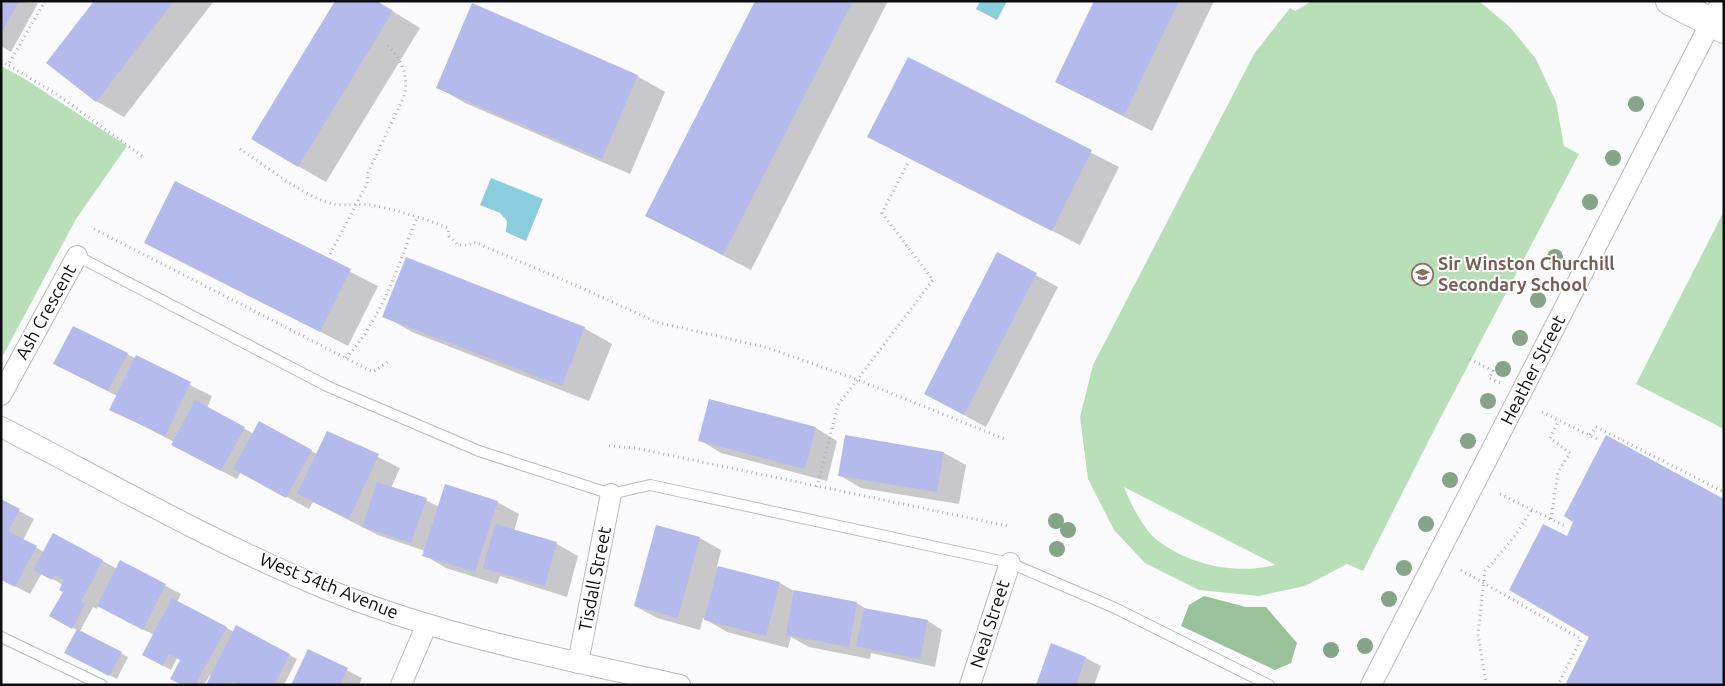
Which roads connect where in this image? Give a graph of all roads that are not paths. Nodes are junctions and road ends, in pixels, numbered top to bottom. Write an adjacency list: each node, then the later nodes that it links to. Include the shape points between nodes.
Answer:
1 (1670, 1): 2 (street)
2 (1719, 17): 16 (street, Heather Street)
3 (77, 256): 4 (street, Ash Crescent); 6 (lane, via 328,387 479,450)
4 (1, 395)
5 (5, 432): 8 (street, West 54th Avenue, via 314,584)
6 (611, 494): 7 (lane, via 650,485); 10 (street, Tisdall Street)
7 (1010, 564): 14 (street, Neal Street); 15 (lane, via 1115,608)
8 (427, 624): 10 (street, West 54th Avenue); 12 (street)
9 (1, 637): 11 (lane)
10 (578, 663): 13 (street, West 54th Avenue)
11 (102, 685)
12 (401, 685)
13 (680, 685)
14 (970, 685)
15 (1270, 685)
16 (1371, 685)

